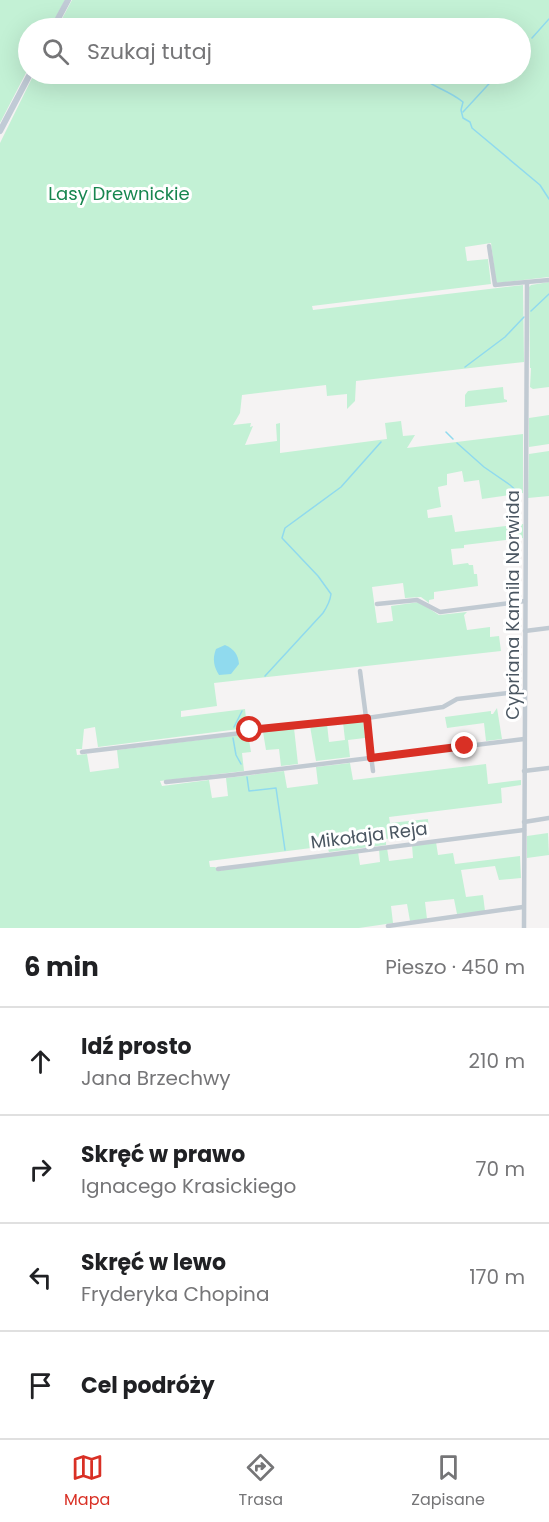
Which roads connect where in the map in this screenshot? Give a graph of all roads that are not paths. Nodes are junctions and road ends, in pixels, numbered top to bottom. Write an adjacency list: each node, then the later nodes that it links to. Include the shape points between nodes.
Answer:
1 (68, 0): 2 (main road)
2 (58, 18)
3 (25, 84): 4 (main road)
4 (0, 131)
5 (489, 246): 7 (street, via 495,285)
6 (549, 280): 7 (street)
7 (527, 283): 8 (street, Cypriana Kamila Norwida)
8 (525, 601): 9 (street, via 440,612 417,600); 11 (street, Cypriana Kamila Norwida)
9 (377, 604)
10 (549, 628): 11 (street)
11 (525, 631): 13 (street, Cypriana Kamila Norwida)
12 (360, 671): 14 (street)
13 (524, 691): 14 (street, via 457,699 443,707); 15 (street, Cypriana Kamila Norwida)
14 (367, 718): 16 (street); 17 (street)
15 (524, 738): 17 (street); 20 (street, Cypriana Kamila Norwida)
16 (82, 752)
17 (371, 758): 19 (street); 21 (street)
18 (549, 768): 20 (street)
19 (373, 771)
20 (524, 771): 23 (street, Cypriana Kamila Norwida)
21 (166, 782)
22 (549, 818): 23 (street)
23 (524, 822): 24 (street, Cypriana Kamila Norwida)
24 (524, 830): 25 (street, Mikołaja Reja); 26 (street, Cypriana Kamila Norwida)
25 (218, 868)
26 (523, 907): 27 (street); 28 (street, Cypriana Kamila Norwida)
27 (389, 928)
28 (524, 928)

